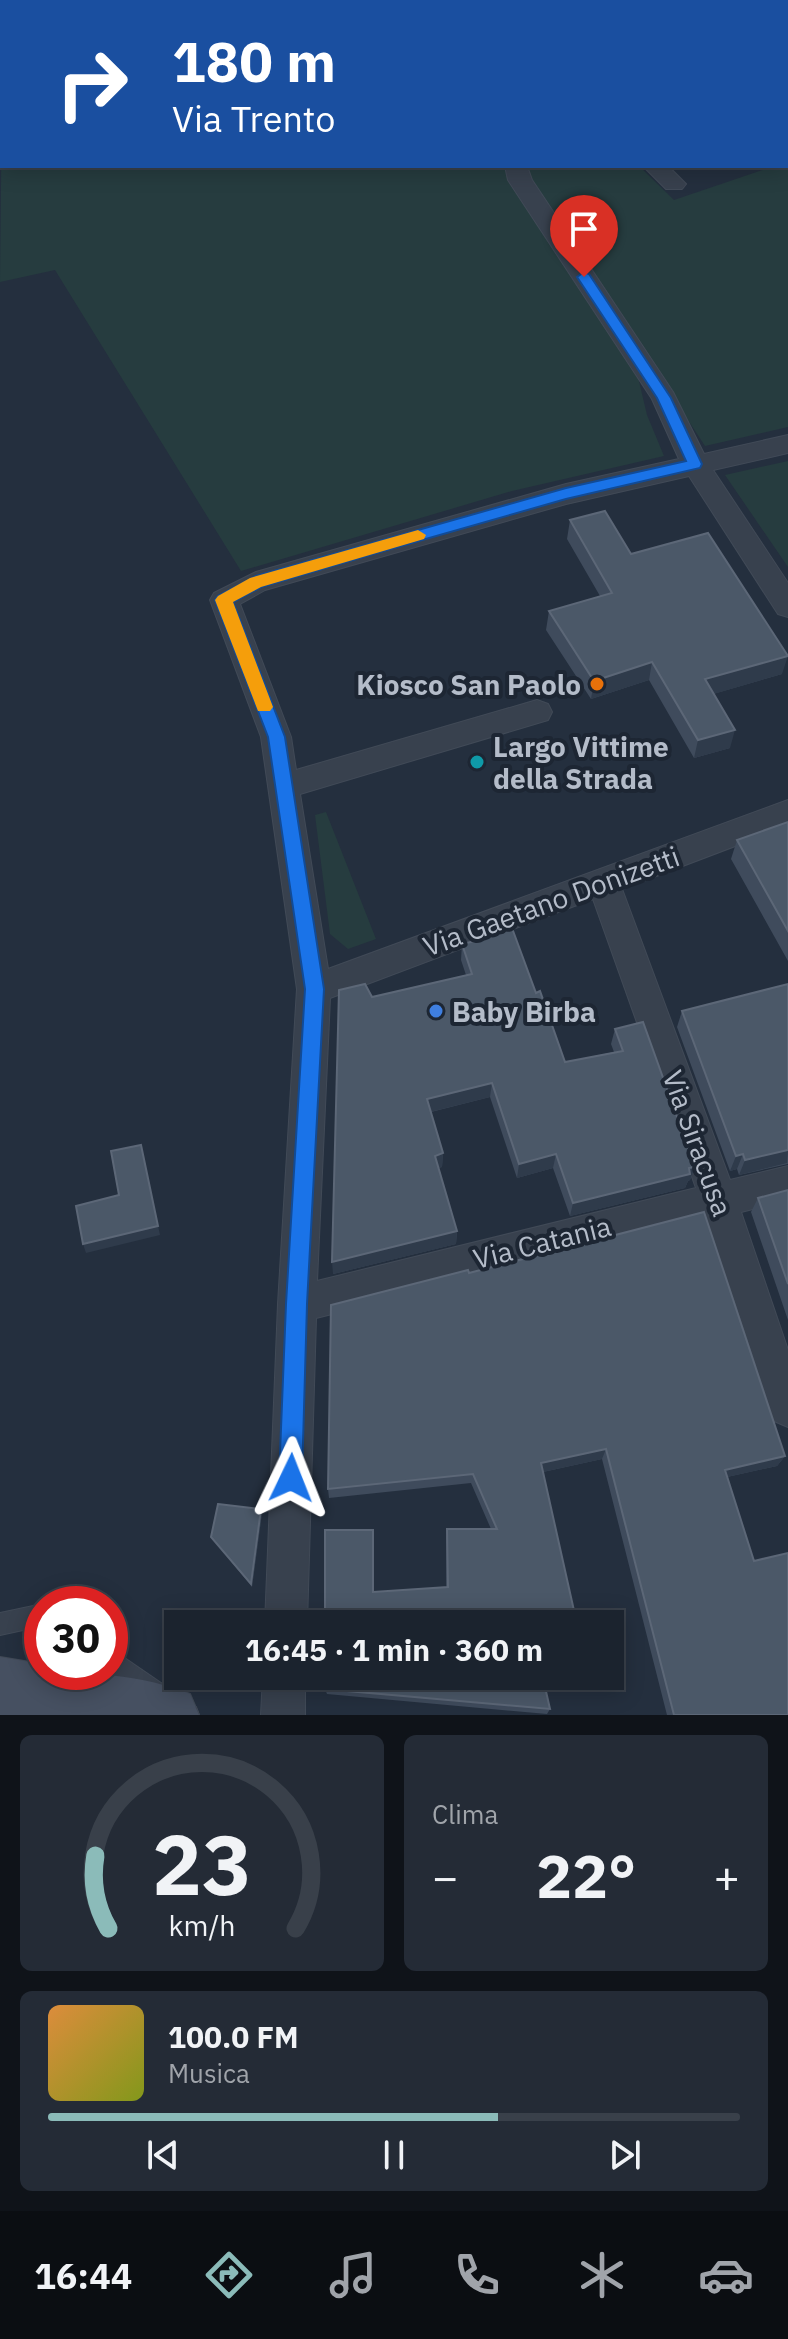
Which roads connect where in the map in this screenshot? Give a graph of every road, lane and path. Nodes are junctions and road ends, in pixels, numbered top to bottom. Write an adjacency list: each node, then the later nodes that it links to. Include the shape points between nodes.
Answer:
1 (517, 168): 5 (street, via 664,398)
2 (656, 168): 3 (street)
3 (674, 184)
4 (788, 444): 5 (street)
5 (695, 464): 6 (street); 8 (street, via 380,546 256,582 224,600 276,737)
6 (788, 606)
7 (537, 712): 8 (street)
8 (284, 786): 11 (street)
9 (788, 813): 10 (street, Via Gaetano Donizetti)
10 (603, 882): 11 (street, Via Gaetano Donizetti); 13 (street, Via Siracusa)
11 (314, 989): 14 (street)
12 (788, 1183): 13 (street, Via Catania)
13 (718, 1198): 14 (street, Via Catania); 15 (street, Via Siracusa)
14 (297, 1304): 16 (street)
15 (788, 1407)
16 (286, 1610)
17 (24, 1619): 18 (lane)
18 (0, 1624)
19 (128, 1672): 23 (lane)
20 (6, 1684): 22 (street)
21 (284, 1690): 24 (street)
22 (169, 1715)
23 (188, 1715)
24 (283, 1715)

